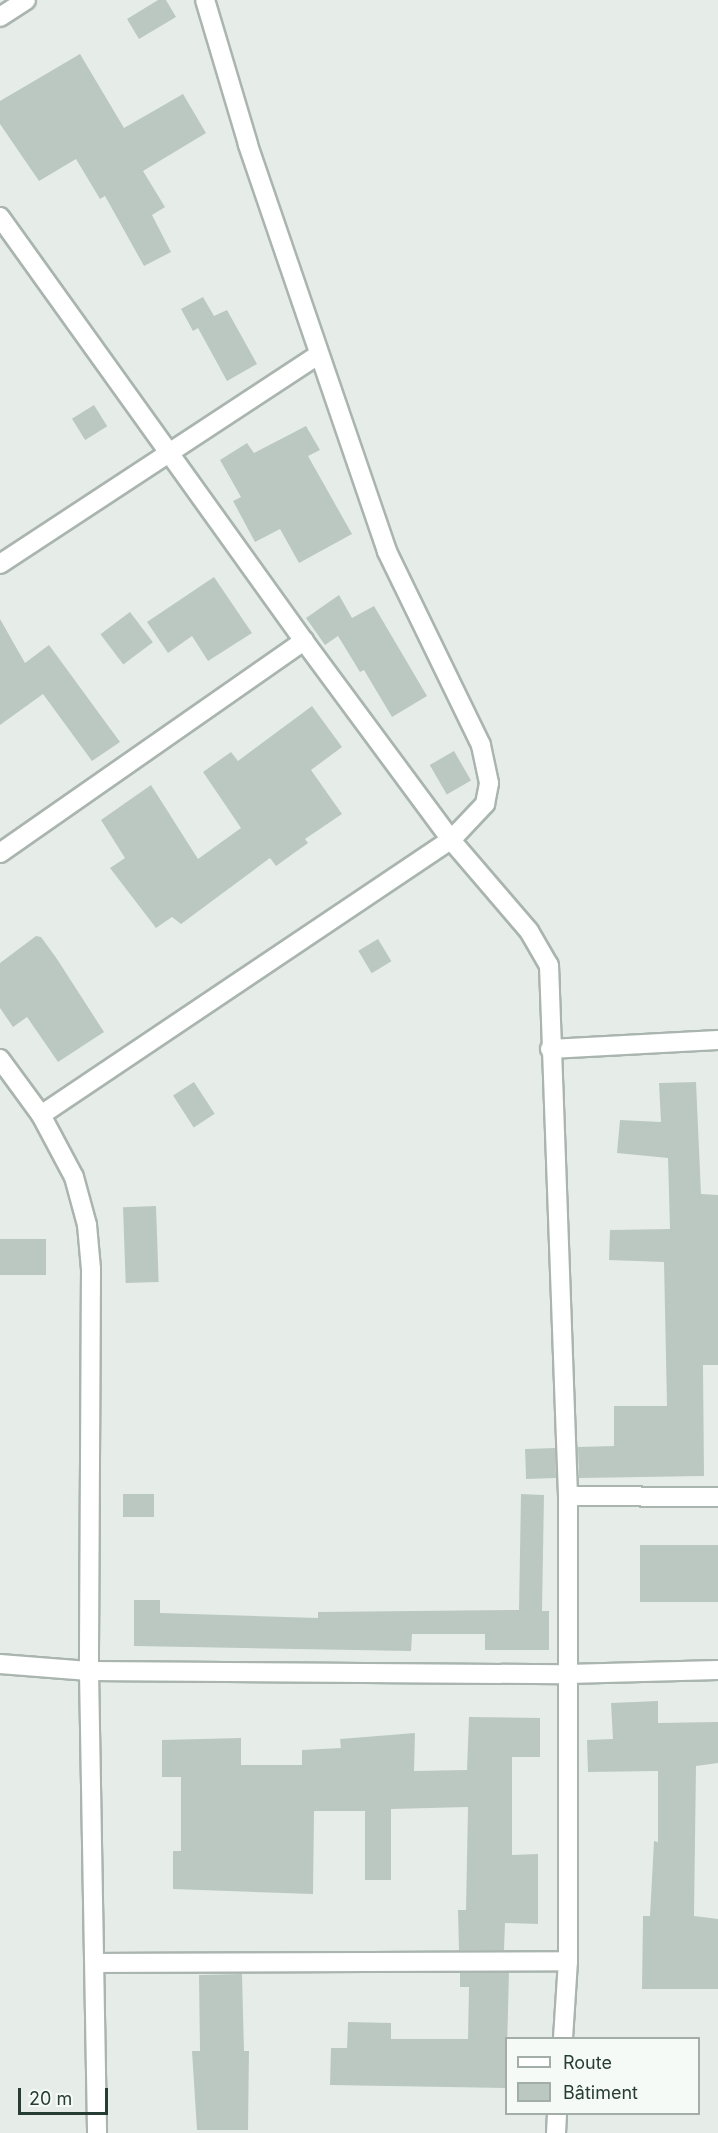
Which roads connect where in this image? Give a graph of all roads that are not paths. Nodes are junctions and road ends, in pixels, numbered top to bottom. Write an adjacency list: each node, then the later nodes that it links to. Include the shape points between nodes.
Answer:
1 (26, 0): 3 (street)
2 (205, 0): 5 (street)
3 (0, 18)
4 (0, 217): 6 (street)
5 (318, 355): 6 (street); 9 (street, via 387,551 487,763 485,804)
6 (170, 453): 7 (street); 8 (street)
7 (0, 564)
8 (304, 641): 9 (street); 10 (street)
9 (451, 840): 12 (street, via 529,931 549,965); 14 (street)
10 (0, 853)
11 (718, 1041): 12 (street)
12 (550, 1049): 15 (street)
13 (0, 1059): 14 (street)
14 (41, 1115): 19 (street, via 74,1177 87,1225 91,1269)
15 (568, 1496): 16 (street); 20 (street)
16 (718, 1497)
17 (0, 1664): 19 (street)
18 (718, 1670): 20 (street)
19 (89, 1671): 20 (street); 22 (street)
20 (567, 1674): 21 (street)
21 (568, 1961): 22 (street); 23 (street)
22 (96, 1963): 25 (street)
23 (562, 2037)
24 (557, 2115): 26 (street)
25 (97, 2133)
26 (556, 2133)

